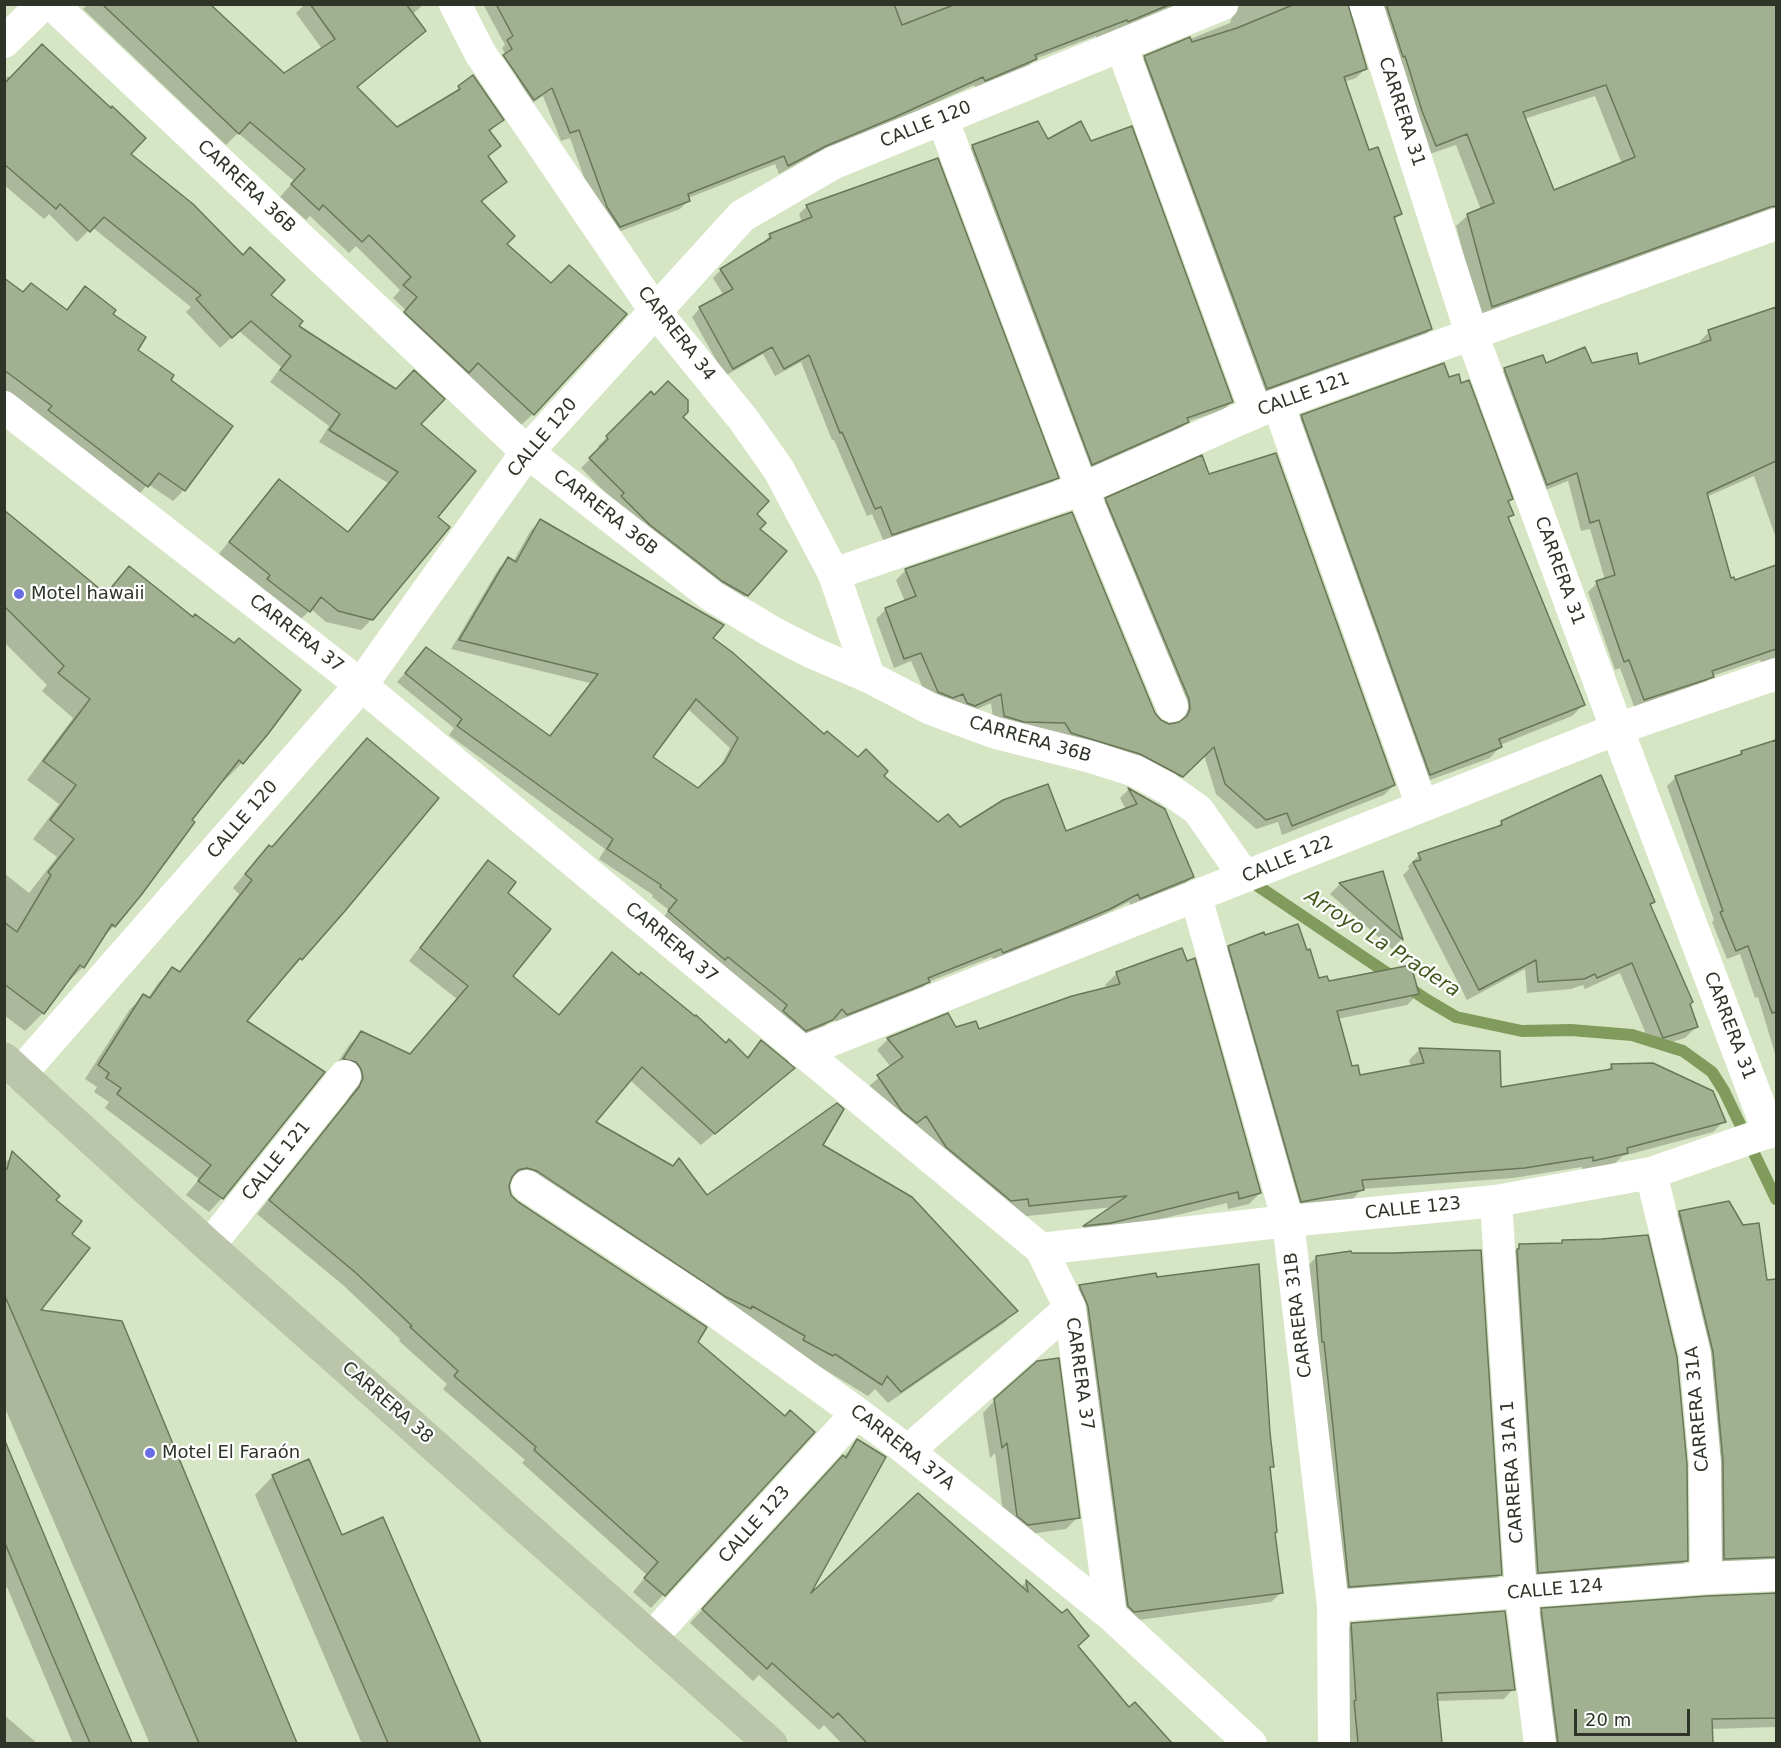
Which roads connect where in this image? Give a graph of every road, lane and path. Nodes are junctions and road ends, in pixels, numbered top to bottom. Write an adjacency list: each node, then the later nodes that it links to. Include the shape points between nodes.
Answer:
1 (43, 4): 6 (street)
2 (52, 4): 14 (street, CARRERA 36B)
3 (455, 4): 10 (street, CARRERA 34, via 480,53)
4 (1222, 4): 7 (street, CALLE 120)
5 (1366, 4): 11 (street, CARRERA 31)
6 (4, 42)
7 (1121, 45): 8 (street, CALLE 120); 13 (street)
8 (942, 118): 10 (street, CALLE 120, via 833,163 742,216); 15 (street)
9 (1776, 224): 11 (street, CALLE 121)
10 (656, 312): 14 (street, CALLE 120); 16 (street, CARRERA 34, via 779,470)
11 (1472, 335): 13 (street, CALLE 121); 21 (street, CARRERA 31)
12 (4, 407): 19 (street, CARRERA 37)
13 (1267, 408): 15 (street, CALLE 121); 22 (street)
14 (527, 452): 18 (street, CARRERA 36B, via 712,596 801,647); 19 (street, CALLE 120)
15 (1082, 489): 16 (street, CALLE 121); 20 (street)
16 (834, 574): 18 (street, CARRERA 34)
17 (1776, 674): 21 (street, CALLE 122)
18 (869, 676): 23 (street, CARRERA 36B, via 952,717 1135,771 1167,788 1198,810)
19 (362, 685): 25 (street, CARRERA 37); 26 (street, CALLE 120)
20 (1172, 706)
21 (1617, 729): 22 (street, CALLE 122); 28 (street, CARRERA 31)
22 (1422, 806): 23 (street, CALLE 122)
23 (1245, 877): 24 (street, CALLE 122)
24 (1196, 897): 25 (street, CALLE 122); 32 (street, CARRERA 31B)
25 (802, 1052): 34 (street, CARRERA 37)
26 (12, 1066): 33 (main road, CARRERA 38)
27 (345, 1076): 33 (street, CALLE 121)
28 (1768, 1132): 29 (street, CALLE 123)
29 (1651, 1173): 31 (street, CALLE 123); 39 (street, CARRERA 31A, via 1695,1354 1705,1463)
30 (527, 1186): 36 (street, CARRERA 37A, via 694,1296)
31 (1496, 1201): 32 (street, CALLE 123); 40 (street, CARRERA 31A 1)
32 (1288, 1221): 34 (street, CALLE 123); 41 (street, CARRERA 31B)
33 (209, 1246): 43 (main road, CARRERA 38)
34 (1041, 1249): 35 (street, CARRERA 37)
35 (1070, 1308): 37 (street); 42 (street, CARRERA 37)
36 (857, 1413): 37 (street, CARRERA 37A); 43 (street, CALLE 123)
37 (908, 1451): 42 (street, CARRERA 37A)
38 (1776, 1575): 39 (street, CALLE 124)
39 (1706, 1578): 40 (street, CALLE 124)
40 (1521, 1593): 41 (street, CALLE 124); 47 (street, CARRERA 31A 1)
41 (1333, 1606): 46 (street, CARRERA 31B)
42 (1111, 1615): 45 (street, CARRERA 37A)
43 (652, 1637): 44 (main road, CARRERA 38)
44 (771, 1743)
45 (1251, 1743)
46 (1334, 1743)
47 (1539, 1743)

